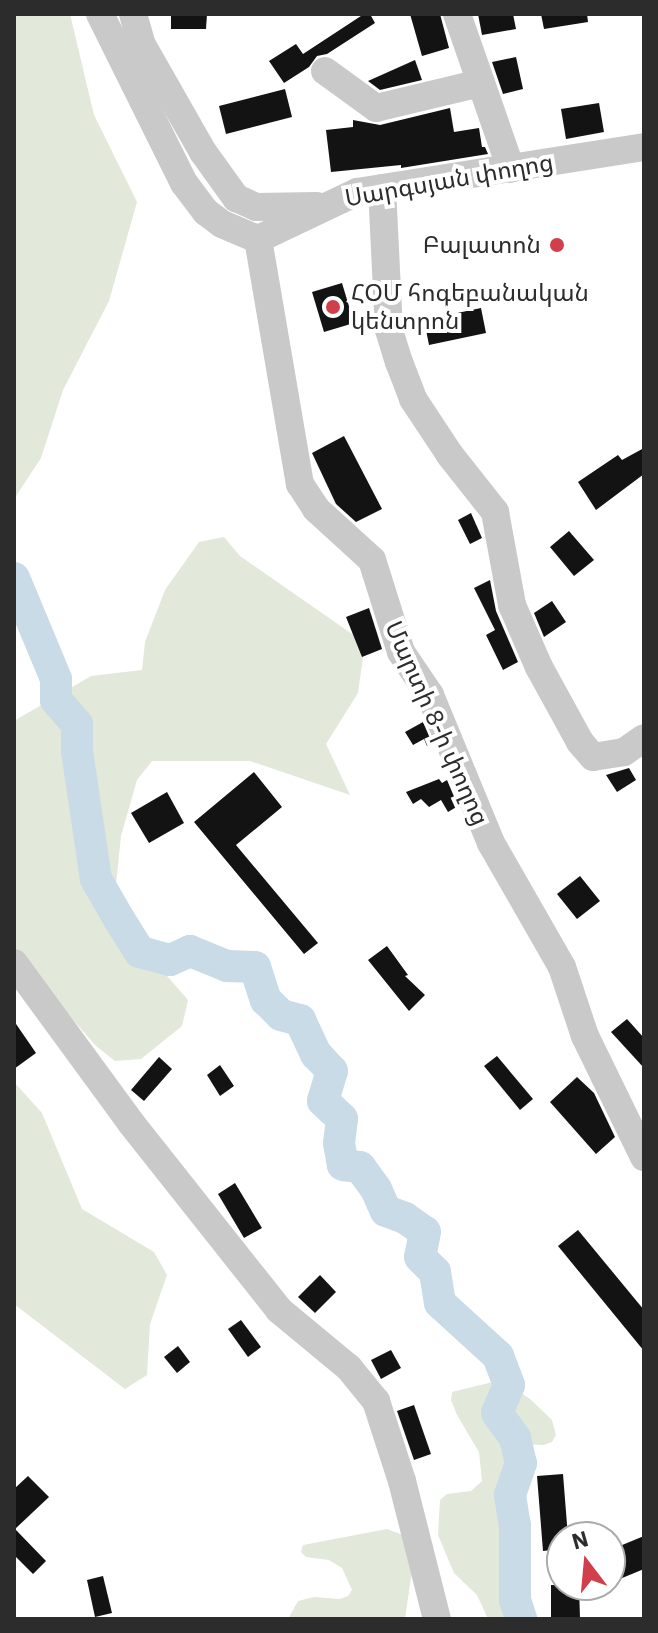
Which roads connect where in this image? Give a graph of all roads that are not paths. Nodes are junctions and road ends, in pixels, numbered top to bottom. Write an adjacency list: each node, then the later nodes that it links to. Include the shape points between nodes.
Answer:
1 (100, 14): 10 (street, via 184,183 214,218)
2 (133, 14): 9 (street, via 142,45 203,152 236,198 256,207)
3 (457, 14): 5 (street)
4 (325, 71): 5 (street, via 376,108)
5 (481, 83): 7 (street)
6 (644, 147): 7 (street, Սարգսյան փողոց)
7 (511, 169): 8 (street, Սարգսյան փողոց)
8 (382, 188): 9 (street, Սարգսյան փողոց); 11 (street, via 389,330 399,362 413,399 495,512 512,605 539,667 593,757 624,752)
9 (321, 206): 10 (street, Սարգսյան փողոց)
10 (258, 239): 13 (street, Մարտի 8-ի փողոց, via 300,484 316,509 372,560 401,652 430,695 491,843 562,967 585,1036)
11 (644, 738)
12 (14, 963): 14 (street, via 131,1123 279,1310 349,1368 376,1401)
13 (644, 1157)
14 (437, 1619)

